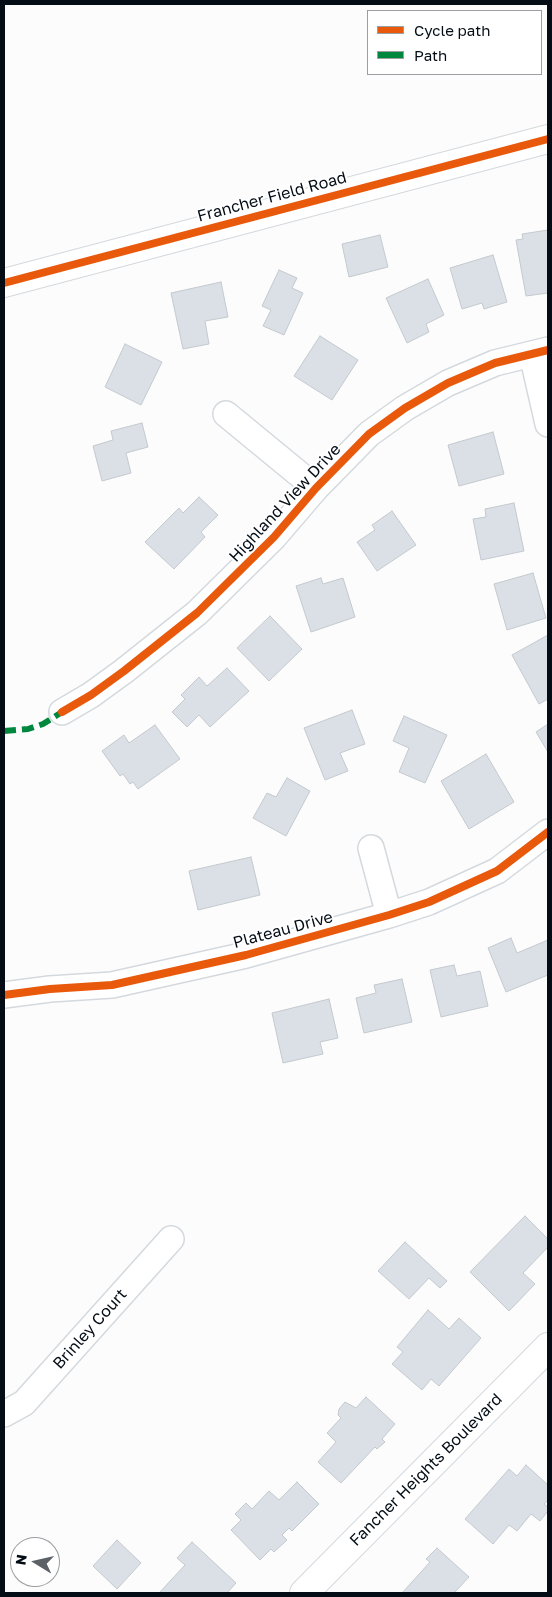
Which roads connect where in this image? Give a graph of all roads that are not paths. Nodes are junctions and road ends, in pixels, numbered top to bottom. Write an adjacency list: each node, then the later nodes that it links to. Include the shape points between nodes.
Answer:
1 (548, 139): 2 (street, Francher Field Road)
2 (4, 284)
3 (540, 352): 5 (street); 6 (street, Highland View Drive, via 495,363 463,376 405,408 369,434)
4 (226, 414): 6 (street)
5 (548, 424)
6 (316, 488): 7 (street, Highland View Drive, via 274,538 197,613 124,671)
7 (62, 712)
8 (548, 832): 10 (street, Plateau Drive, via 497,871 429,902)
9 (371, 848): 10 (street)
10 (389, 915): 11 (street, Plateau Drive, via 246,955 112,985 50,988)
11 (4, 995)
12 (171, 1239): 14 (street, Brinley Court, via 24,1403)
13 (548, 1347): 15 (street, Fancher Heights Boulevard)
14 (4, 1414)
15 (304, 1593)

